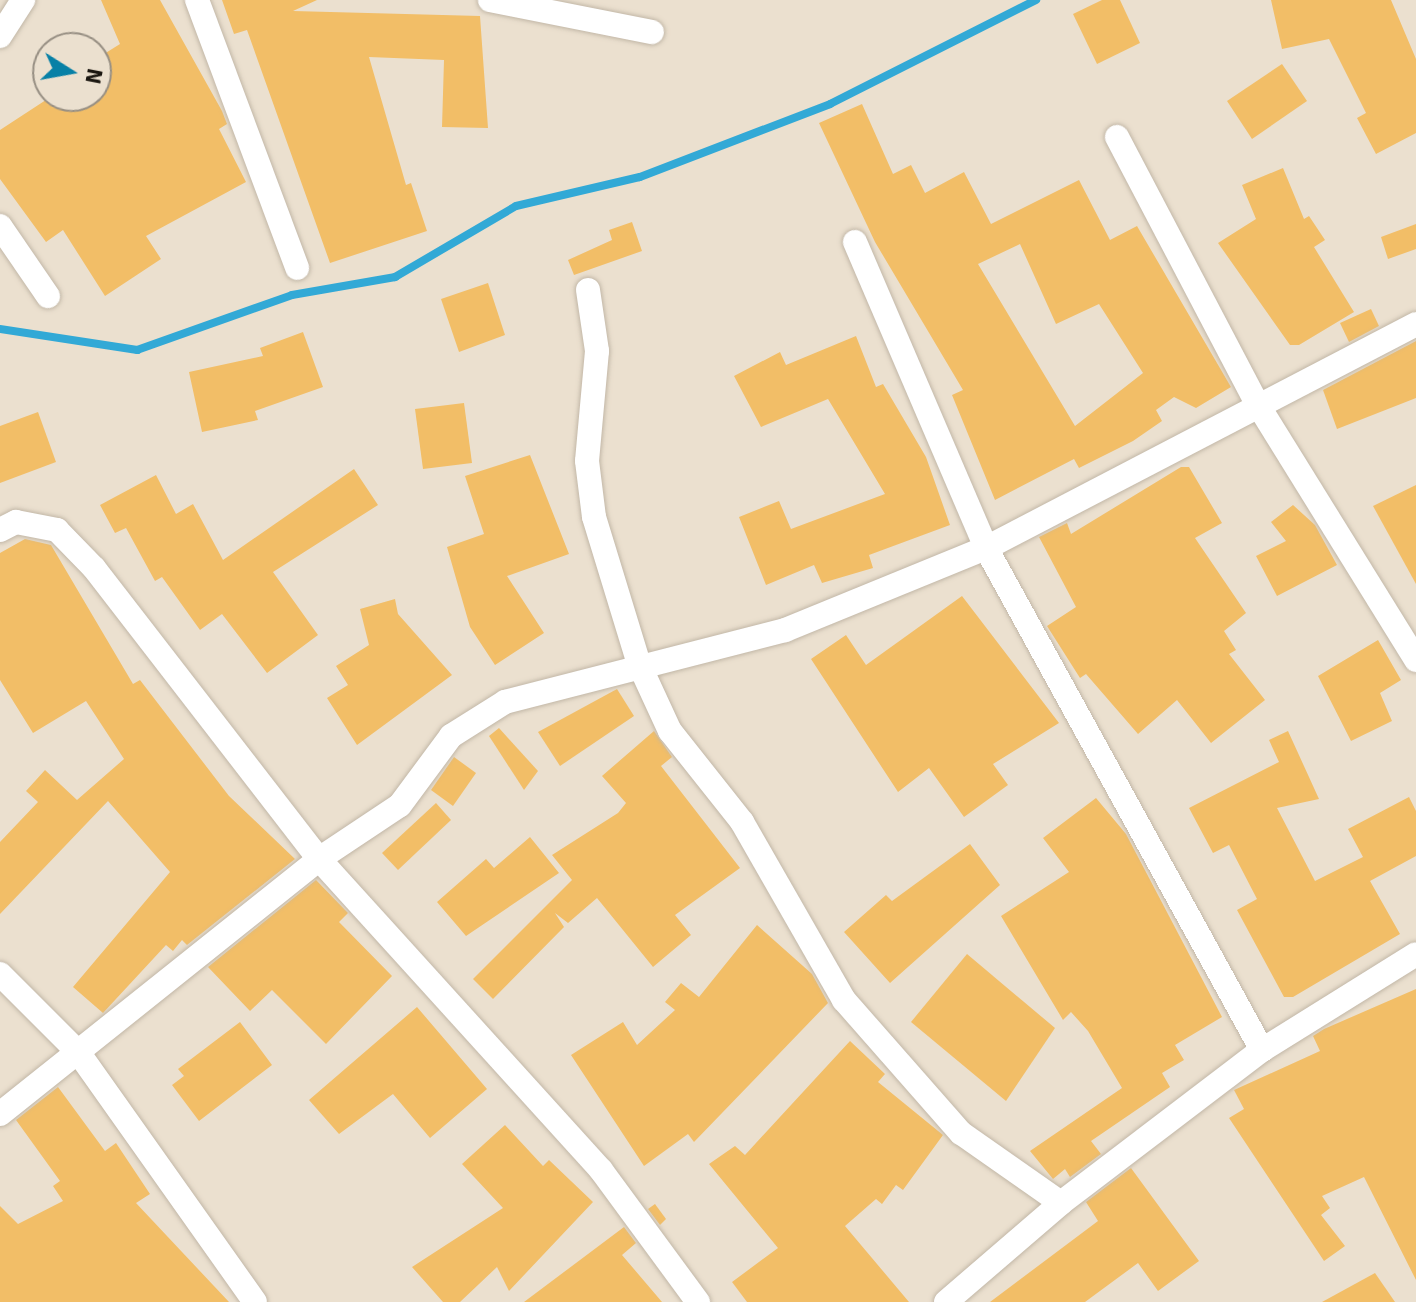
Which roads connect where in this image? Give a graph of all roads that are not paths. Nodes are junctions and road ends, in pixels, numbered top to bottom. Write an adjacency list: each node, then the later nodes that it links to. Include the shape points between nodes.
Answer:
1 (23, 0): 6 (street)
2 (197, 0): 10 (street)
3 (490, 0): 4 (street)
4 (533, 6): 5 (street)
5 (652, 32)
6 (0, 36)
7 (1117, 137): 14 (street)
8 (0, 226): 12 (street)
9 (855, 242): 16 (street)
10 (297, 268)
11 (588, 290): 18 (street, via 597,351 587,461 594,517)
12 (48, 296)
13 (1416, 324): 14 (street)
14 (1258, 405): 16 (street); 17 (street)
15 (0, 530): 19 (street, via 16,522 57,530 94,568)
16 (986, 548): 18 (street, via 785,630); 22 (street)
17 (1416, 660)
18 (639, 664): 19 (street, via 505,702 451,736 400,805); 25 (street, via 670,731 742,822 844,1000 961,1133)
19 (319, 859): 23 (street); 27 (street, via 601,1170)
20 (1416, 954): 22 (street)
21 (0, 974): 23 (street)
22 (1262, 1050): 25 (street)
23 (78, 1052): 24 (street); 26 (street)
24 (0, 1114)
25 (1061, 1203): 28 (street)
26 (255, 1302)
27 (698, 1302)
28 (946, 1302)

